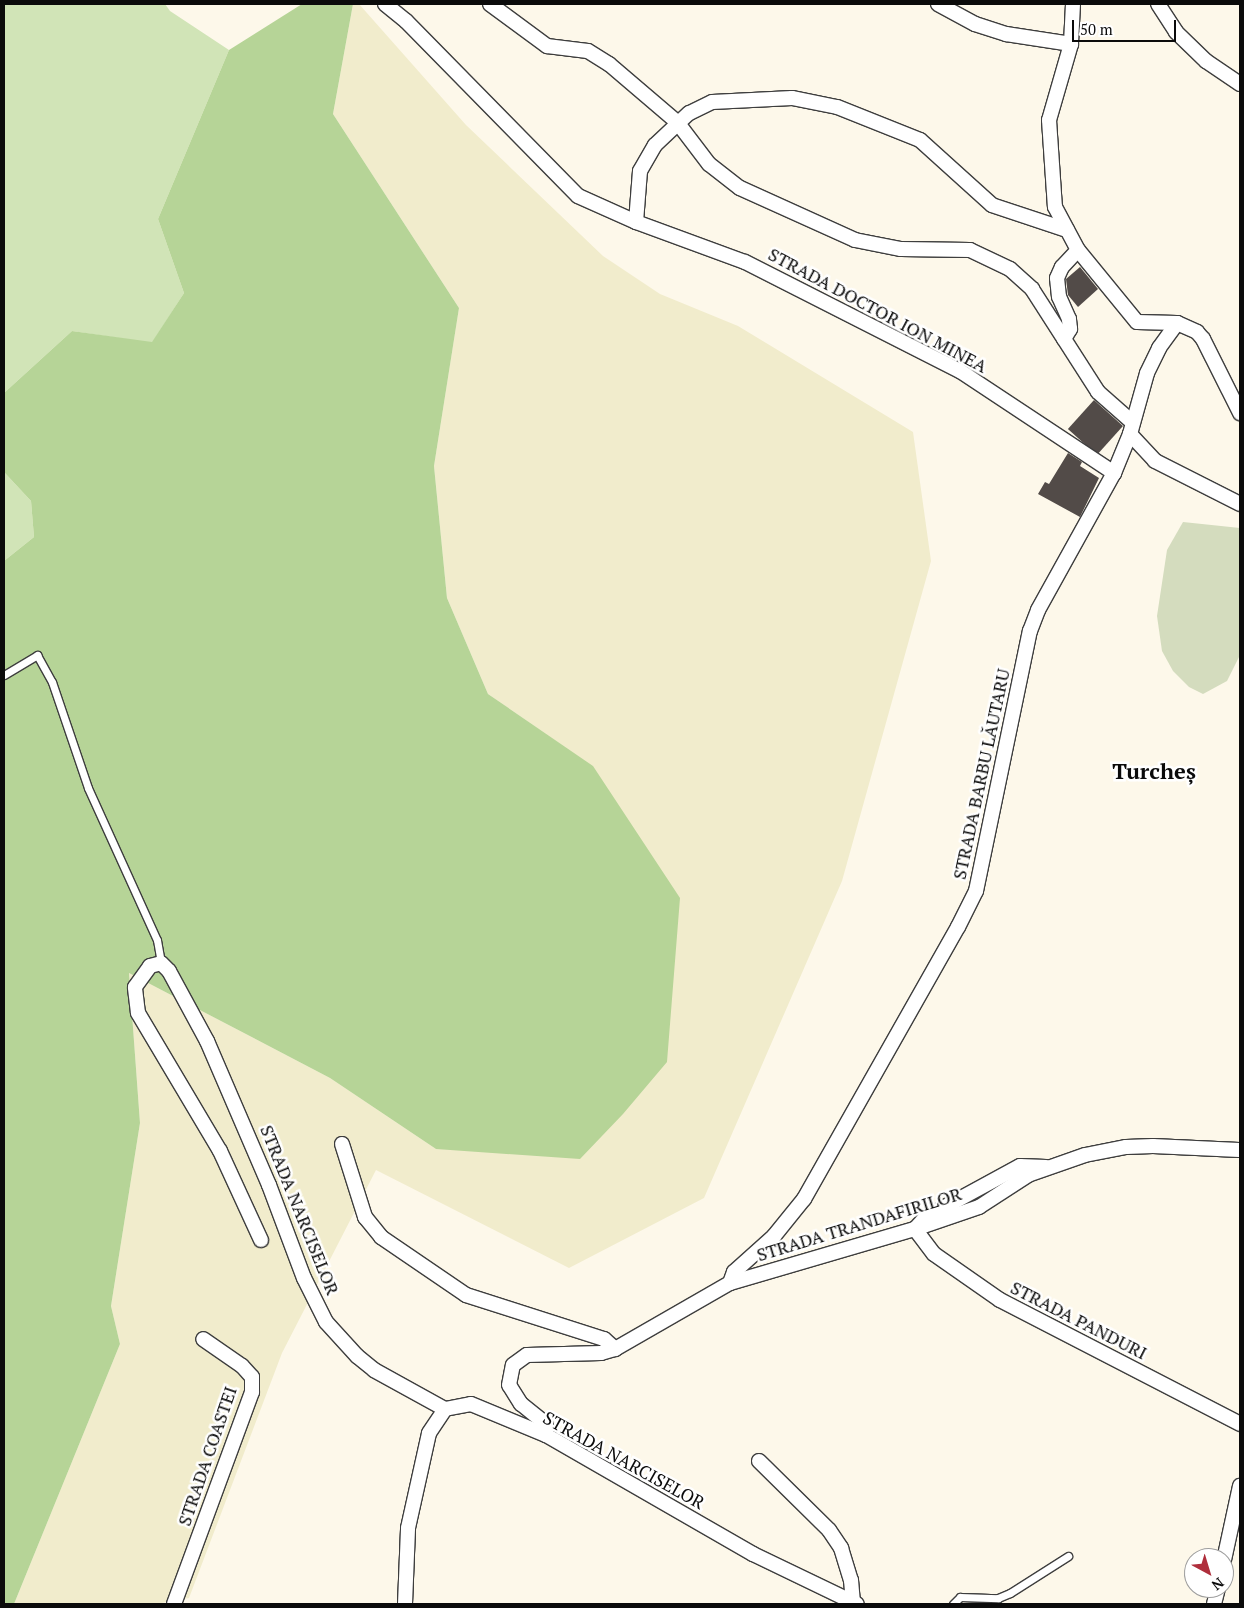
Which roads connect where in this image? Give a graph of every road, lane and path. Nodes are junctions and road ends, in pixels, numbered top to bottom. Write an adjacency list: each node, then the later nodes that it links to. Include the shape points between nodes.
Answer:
1 (385, 4): 9 (street, STRADA DOCTOR ION MINEA, via 406,21 578,196)
2 (490, 4): 8 (street, via 547,46 588,51 609,64)
3 (938, 4): 6 (street, via 975,24 1006,34)
4 (1073, 4): 6 (street)
5 (1158, 4): 7 (street, via 1176,32 1206,61)
6 (1071, 44): 10 (street, via 1048,120 1055,207)
7 (1240, 84)
8 (677, 122): 9 (street, via 656,145 640,171); 10 (street, via 712,102 741,99 792,98 837,107 920,140 992,205); 13 (street, via 709,164 740,188 855,240 901,249 970,250 1010,269 1032,289)
9 (636, 222): 16 (street, STRADA DOCTOR ION MINEA, via 745,262 960,371)
10 (1067, 230): 11 (street)
11 (1078, 250): 12 (street, via 1137,322); 13 (street, via 1062,267 1057,278 1059,297 1070,320 1070,329)
12 (1177, 324): 14 (street, via 1203,338); 15 (street, STRADA BARBU LĂUTARU, via 1146,373)
13 (1064, 339): 15 (street, via 1098,392)
14 (1240, 412)
15 (1131, 428): 16 (street, STRADA BARBU LĂUTARU); 17 (street, via 1155,460)
16 (1114, 473): 24 (street, STRADA BARBU LĂUTARU, via 1038,610 1030,631 984,862 969,906 804,1199 774,1236 734,1272)
17 (1240, 504)
18 (4, 675): 19 (lane, via 37,655 52,682 88,788 157,940)
19 (160, 963): 23 (street, via 150,966 135,987 138,1013 220,1151); 27 (street, STRADA NARCISELOR, via 169,971 228,1085 304,1278 326,1322 374,1370)
20 (342, 1144): 26 (street, via 365,1217 381,1237 466,1295 604,1339)
21 (1240, 1151): 22 (street, STRADA TRANDAFIRILOR, via 1126,1147 1048,1167 979,1207)
22 (915, 1229): 24 (street, STRADA TRANDAFIRILOR); 28 (street, STRADA PANDURI, via 934,1254 1000,1300)
23 (261, 1240)
24 (730, 1283): 26 (street, STRADA TRANDAFIRILOR)
25 (203, 1339): 35 (street, STRADA COASTEI, via 242,1366 252,1378 252,1392)
26 (615, 1349): 29 (street, STRADA TRANDAFIRILOR, via 601,1353 528,1355 513,1366 509,1385 512,1393 546,1424)
27 (445, 1409): 29 (street, STRADA NARCISELOR, via 471,1404); 36 (street, via 429,1433 408,1528)
28 (1240, 1424)
29 (546, 1435): 34 (street, STRADA NARCISELOR, via 753,1554)
30 (759, 1461): 34 (street, via 829,1530 841,1548)
31 (1240, 1486): 32 (street)
32 (1227, 1548)
33 (1068, 1556): 37 (lane, via 1010,1593 998,1598 960,1597)
34 (855, 1603)
35 (174, 1604)
36 (405, 1604)
37 (953, 1604)

